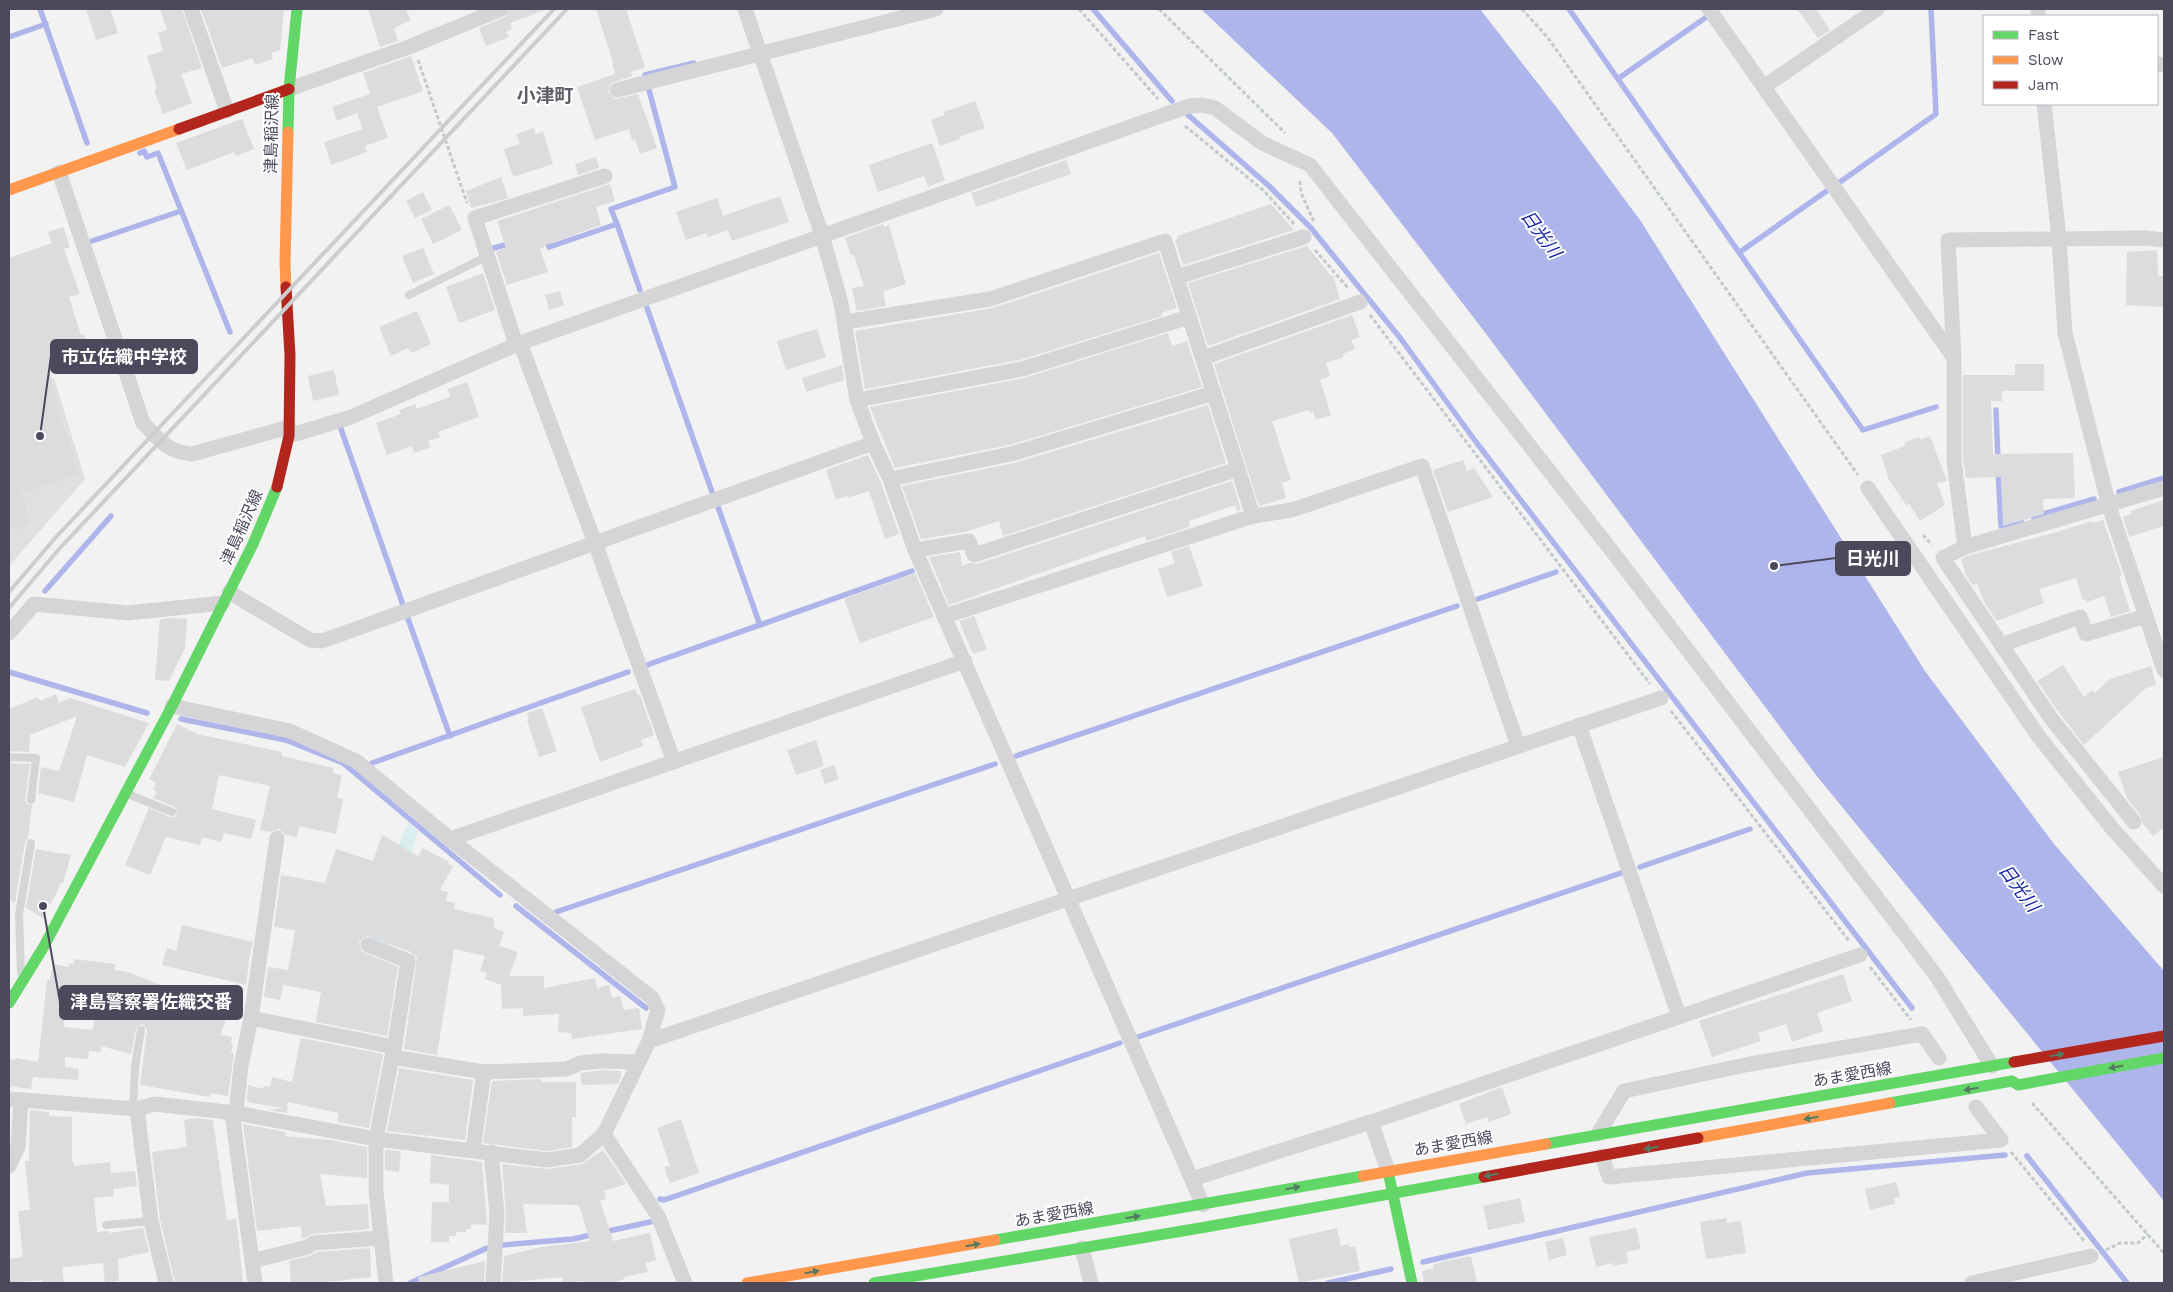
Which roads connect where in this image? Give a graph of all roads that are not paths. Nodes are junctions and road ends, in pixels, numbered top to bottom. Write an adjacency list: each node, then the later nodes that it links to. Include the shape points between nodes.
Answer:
1 (192, 9): 13 (street)
2 (297, 9): 10 (main road, 津島稲沢線)
3 (501, 9): 10 (street, via 414,45)
4 (744, 9): 8 (street)
5 (936, 9): 8 (street)
6 (1709, 9): 9 (street)
7 (1877, 9): 9 (street)
8 (760, 54): 11 (street); 18 (street)
9 (1765, 86): 29 (street)
10 (288, 89): 13 (main road); 32 (main road, 津島稲沢線, via 285,264 290,355)
11 (617, 90)
12 (2044, 105): 19 (street)
13 (227, 111): 14 (main road)
14 (59, 172): 16 (main road); 32 (street, via 144,424 168,448 192,454)
15 (605, 176): 21 (street, via 476,218)
16 (9, 190)
17 (1309, 232): 22 (street)
18 (822, 235): 26 (street); 27 (street); 78 (street, via 1189,106 1215,108 1262,143 1310,165 1609,547 1900,927 1937,977)
19 (2060, 238): 20 (street); 29 (street, via 1948,240); 38 (street, via 2065,333)
20 (2164, 240)
21 (488, 256): 23 (lane); 27 (street)
22 (1177, 277): 25 (street); 26 (street, via 1165,241 990,299)
23 (409, 295)
24 (1360, 302): 28 (street)
25 (1189, 317): 28 (street); 31 (street, via 1022,368)
26 (845, 322): 31 (street)
27 (518, 344): 32 (street, via 351,417); 40 (street)
28 (1203, 358): 30 (street)
29 (1954, 358): 41 (street, via 1954,460)
30 (1214, 393): 34 (street); 35 (street, via 1011,454)
31 (858, 400): 33 (street)
32 (289, 432): 43 (main road, 津島稲沢線, via 275,494)
33 (873, 443): 35 (street); 40 (street)
34 (1238, 469): 39 (street); 42 (street, via 974,555 969,541)
35 (890, 479): 42 (street)
36 (1868, 488): 63 (street, via 2039,737 2111,827)
37 (2164, 488): 38 (street)
38 (2109, 506): 41 (street); 45 (street)
39 (1253, 516): 44 (street); 53 (street, via 1292,510 1422,466)
40 (595, 542): 43 (street, via 322,641 310,640); 55 (street)
41 (1965, 548): 47 (street, via 1943,558)
42 (915, 550): 44 (street)
43 (226, 598): 46 (street, via 128,613 34,604); 51 (main road, 津島稲沢線)
44 (945, 616): 48 (street)
45 (2146, 616): 47 (street, via 2086,634 2080,617); 49 (street)
46 (9, 633)
47 (2001, 645): 59 (street, via 2050,717)
48 (965, 661): 55 (street); 64 (street)
49 (2164, 670)
50 (1661, 698): 52 (street)
51 (172, 706): 56 (main road, 津島稲沢線); 61 (street, via 290,731 356,761)
52 (1579, 725): 53 (street); 69 (street)
53 (1518, 746): 64 (street)
54 (9, 757): 57 (lane, via 36,758)
55 (674, 762): 61 (street)
56 (125, 793): 58 (lane); 67 (main road, 津島稲沢線, via 43,948)
57 (32, 800)
58 (172, 812)
59 (2134, 822)
60 (277, 838): 70 (street)
61 (450, 839): 73 (street, via 652,998 658,1010)
62 (31, 842): 67 (lane, via 19,915)
63 (2164, 886)
64 (1070, 898): 73 (street); 93 (street)
65 (368, 945): 74 (street, via 408,961)
66 (1860, 955): 69 (street)
67 (21, 982): 68 (main road, 津島稲沢線)
68 (9, 1002)
69 (1679, 1016): 84 (street)
70 (251, 1018): 74 (street); 83 (street)
71 (141, 1030): 82 (lane, via 135,1067)
72 (2164, 1036): 78 (main road, あま愛西線, one-way to 72)
73 (649, 1041): 77 (street)
74 (393, 1052): 79 (street); 87 (street)
75 (1939, 1058): 86 (street, via 1922,1034 1750,1064 1624,1091)
76 (2164, 1058): 90 (main road, one-way to 90)
77 (638, 1062): 79 (street, via 580,1063 567,1070); 85 (street)
78 (1992, 1066): 86 (main road, あま愛西線)
79 (484, 1072): 88 (street)
80 (15, 1099): 82 (street); 91 (street, via 18,1147)
81 (1976, 1107): 90 (street, via 2000,1140 1609,1177)
82 (135, 1109): 83 (street, via 154,1104); 96 (street)
83 (234, 1113): 87 (street); 101 (street)
84 (1370, 1122): 92 (street); 93 (street)
85 (604, 1134): 89 (street, via 580,1155 546,1160); 106 (street, via 658,1216)
86 (1598, 1134): 92 (main road, あま愛西線)
87 (376, 1139): 88 (street); 98 (street)
88 (473, 1150): 89 (street)
89 (491, 1152): 105 (street, via 497,1214)
90 (1602, 1156): 94 (main road, one-way to 94)
91 (9, 1166)
92 (1388, 1171): 94 (main road); 95 (main road, あま愛西線, one-way to 92)
93 (1192, 1179): 95 (street)
94 (1391, 1193): 99 (main road); 110 (main road)
95 (1203, 1205): 107 (main road, あま愛西線, one-way to 95)
96 (151, 1221): 97 (lane); 102 (street)
97 (106, 1225)
98 (380, 1238): 101 (street, via 313,1243); 104 (street)
99 (1082, 1248): 108 (main road); 109 (street)
100 (2091, 1256): 111 (street)
101 (252, 1261): 103 (street)
102 (166, 1283)
103 (256, 1283)
104 (386, 1283)
105 (493, 1283)
106 (684, 1283)
107 (747, 1283)
108 (874, 1283)
109 (1090, 1283)
110 (1412, 1283)
111 (1972, 1283)

